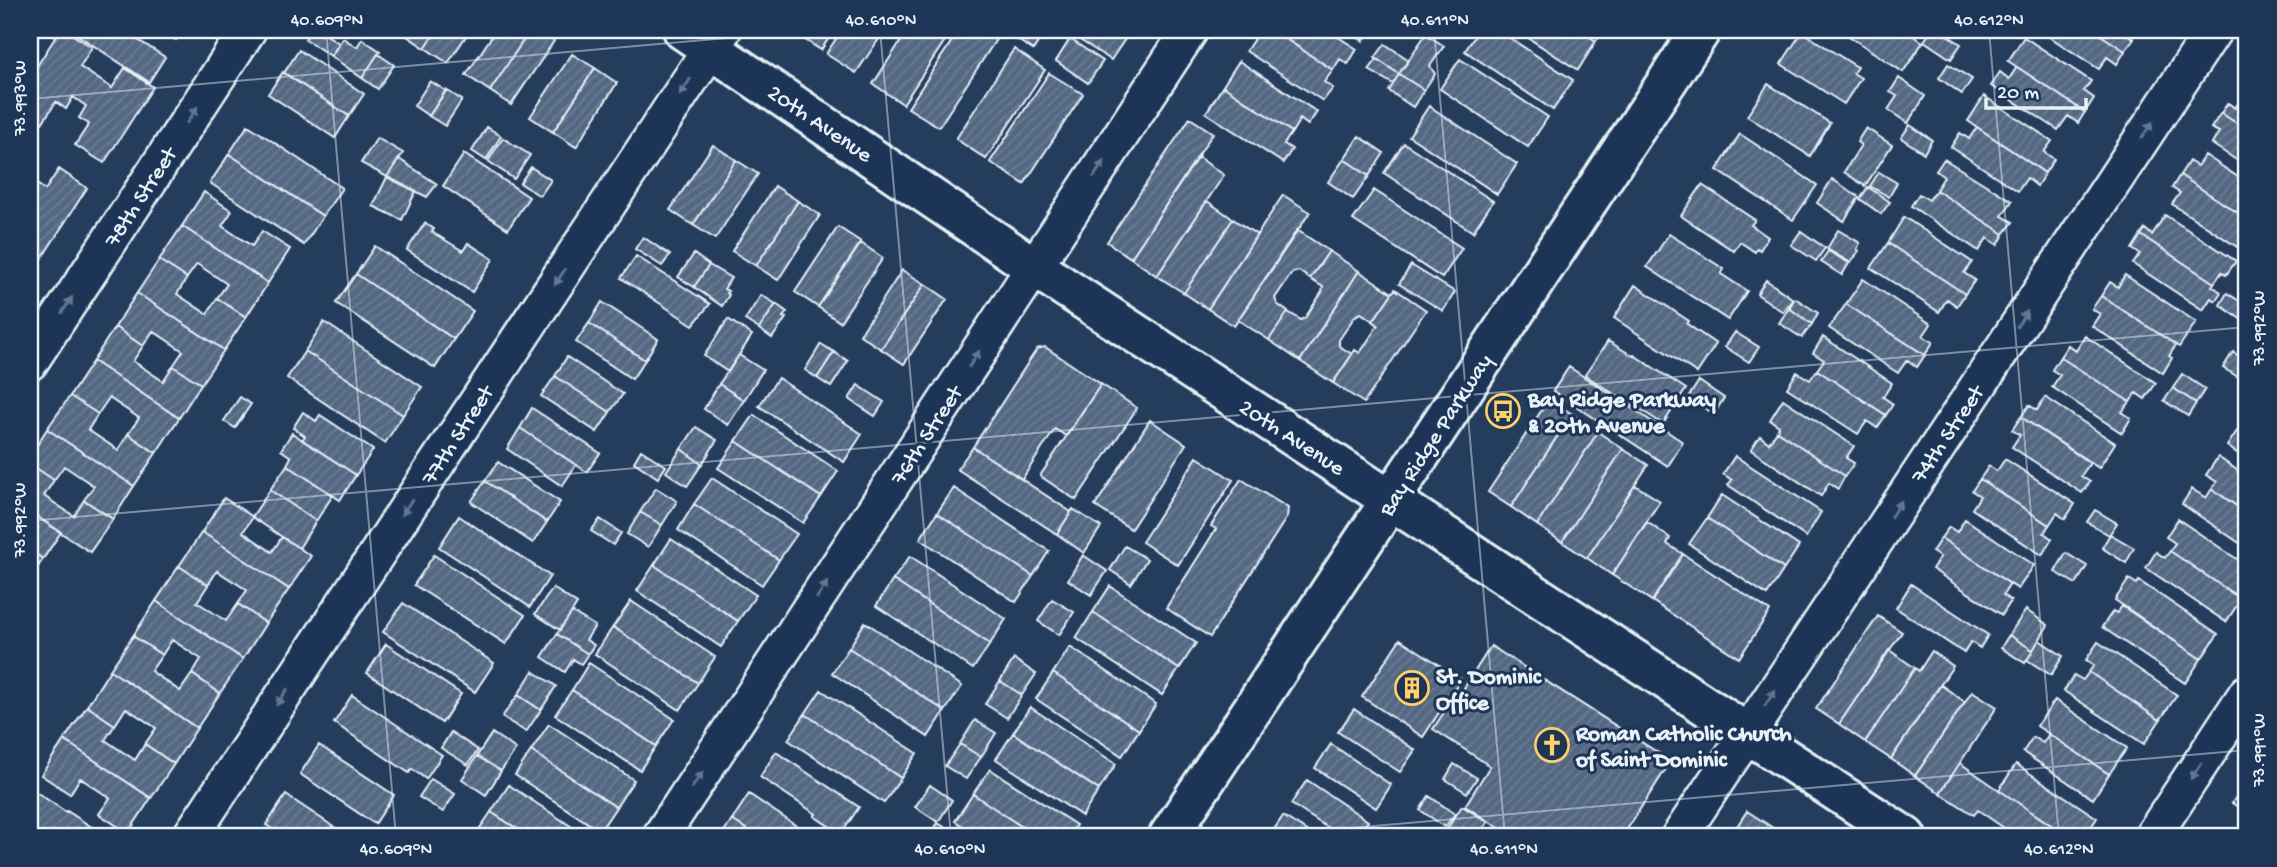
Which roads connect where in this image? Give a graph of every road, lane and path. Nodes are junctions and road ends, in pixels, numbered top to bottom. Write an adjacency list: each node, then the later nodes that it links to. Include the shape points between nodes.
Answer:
1 (248, 30): 7 (street, 78th Street, one-way to 1)
2 (1190, 30): 6 (street, 76th Street, one-way to 2)
3 (1701, 30): 8 (street, Bay Ridge Parkway)
4 (2214, 30): 10 (street, 74th Street, one-way to 4)
5 (705, 36): 6 (street, 20th Avenue); 11 (street, 77th Street, one-way to 11)
6 (1034, 267): 8 (street, 20th Avenue); 12 (street, 76th Street, one-way to 6)
7 (30, 362)
8 (1390, 501): 10 (street, 20th Avenue); 13 (street, Bay Ridge Parkway)
9 (2247, 694): 16 (street, one-way to 16)
10 (1748, 732): 14 (street, 74th Street); 15 (street, 20th Avenue)
11 (190, 837)
12 (660, 837)
13 (1168, 837)
14 (1679, 837)
15 (1906, 837)
16 (2152, 837)

